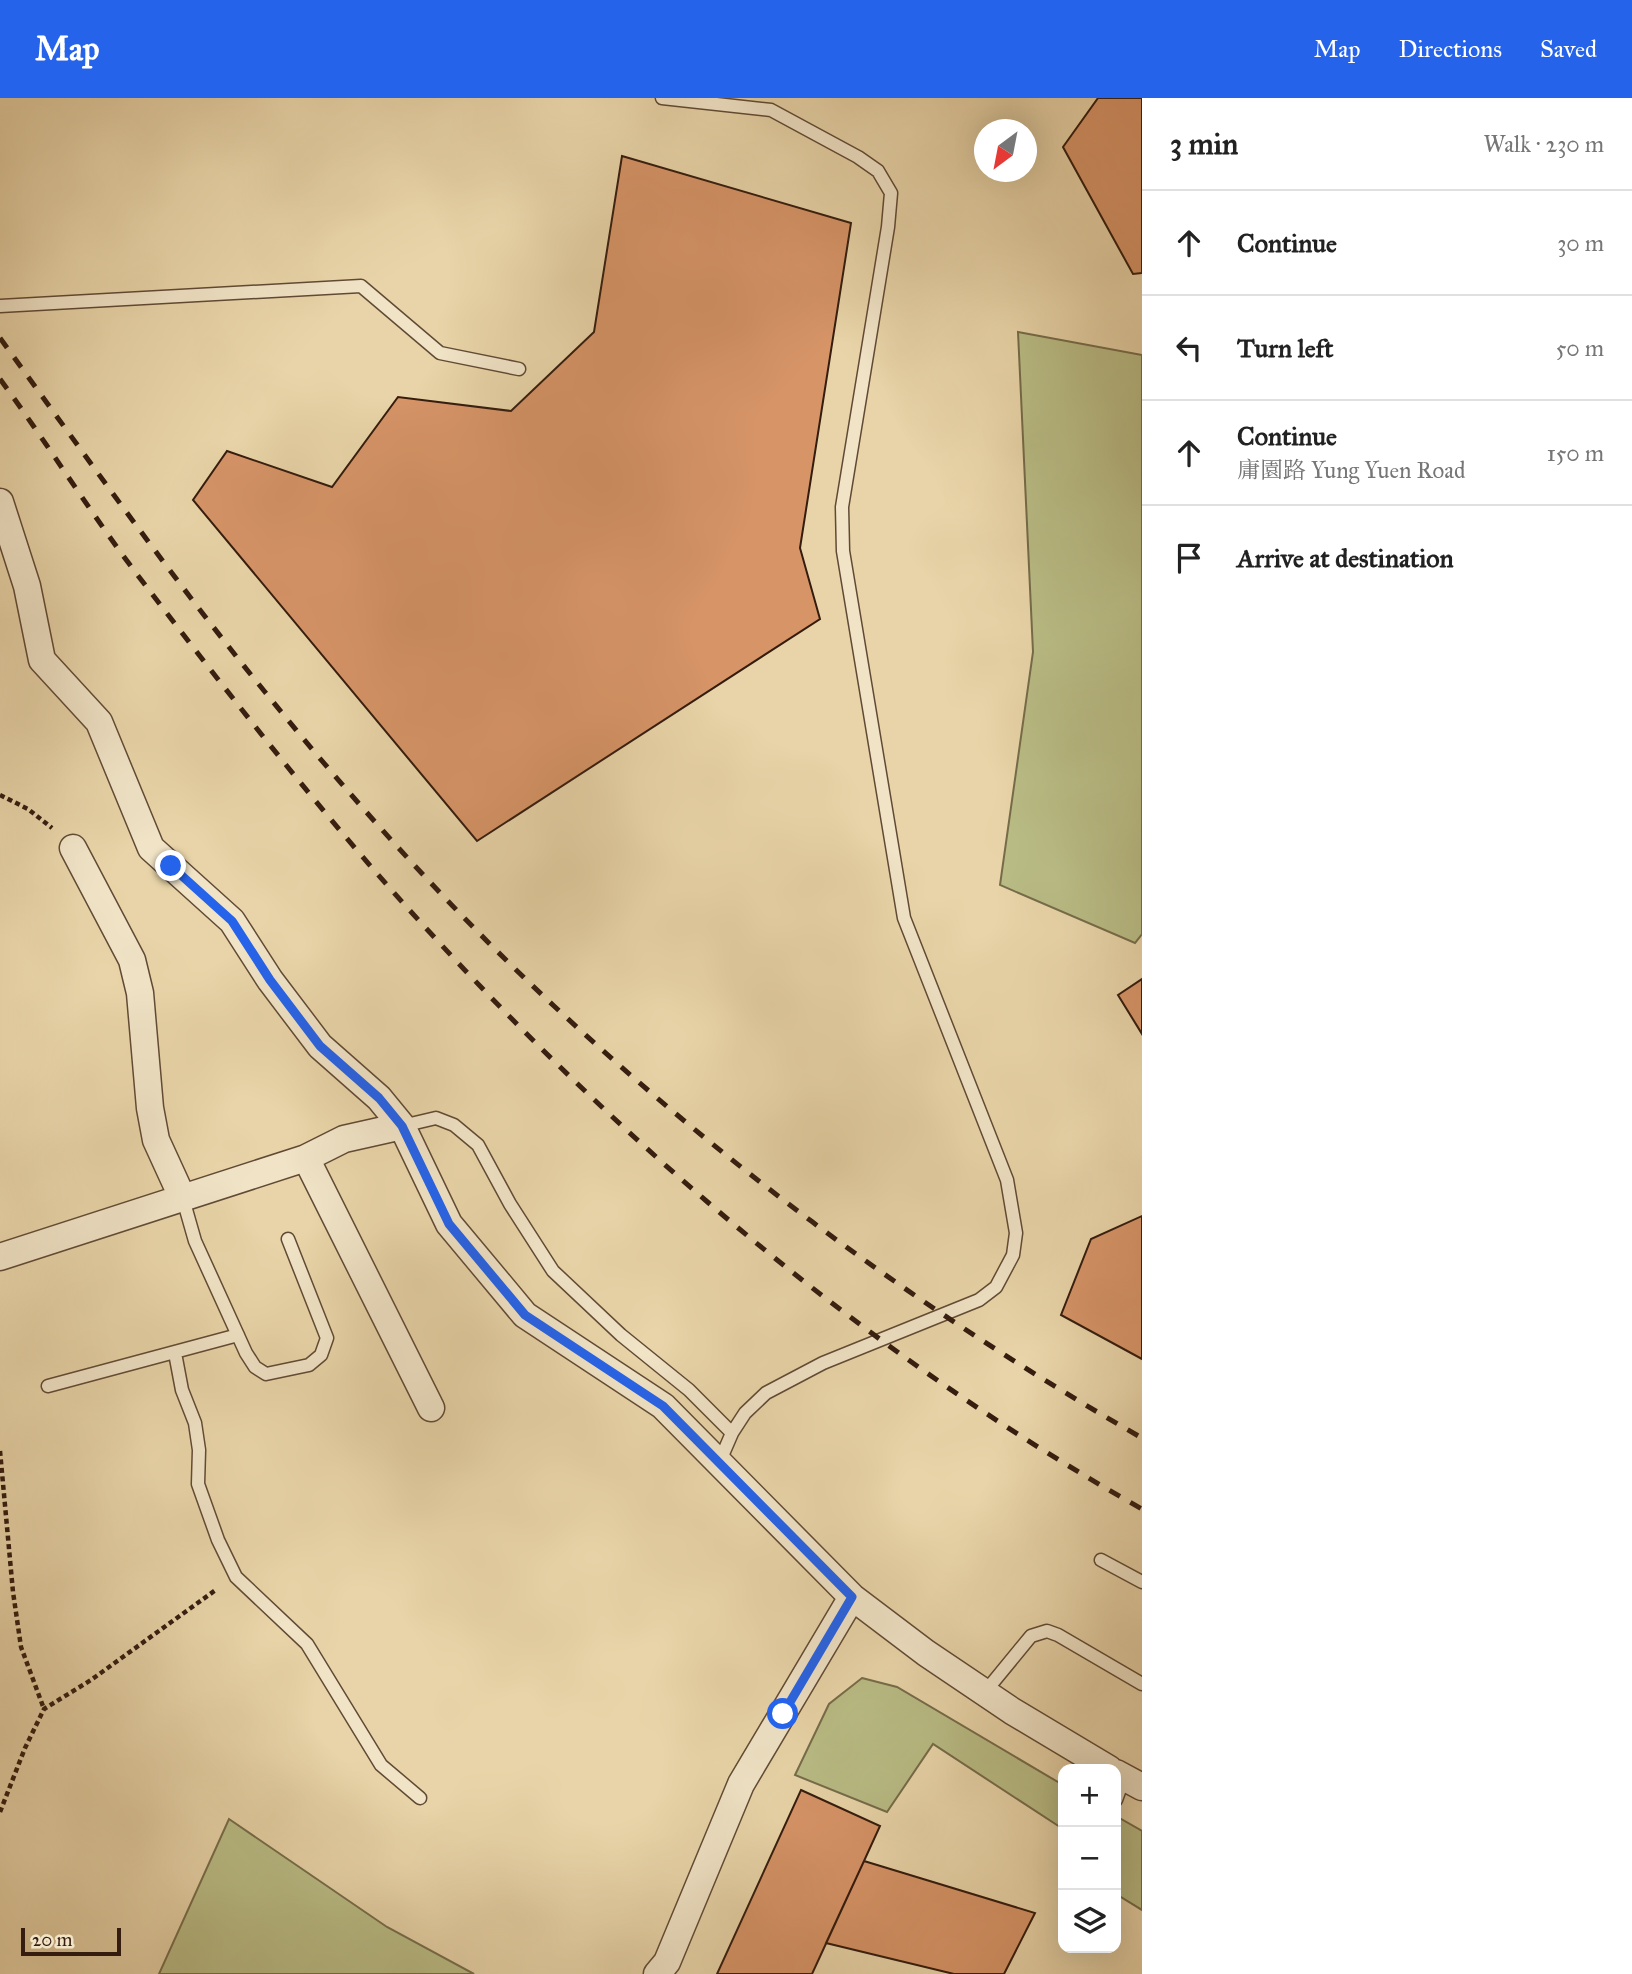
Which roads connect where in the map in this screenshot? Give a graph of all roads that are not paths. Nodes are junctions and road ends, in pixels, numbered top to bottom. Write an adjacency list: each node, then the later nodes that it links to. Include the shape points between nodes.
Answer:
1 (662, 98): 15 (lane, via 771,110 868,164 891,193 842,507 843,551 904,918 1007,1180 1016,1233 1013,1255 996,1287 979,1300 823,1363 766,1393)
2 (0, 306): 3 (lane, via 361,286 440,354)
3 (519, 369)
4 (0, 502): 6 (street, via 27,586 42,660 99,722 151,848 232,921 320,1046 379,1098)
5 (73, 848): 8 (street, via 132,960 140,993 156,1140)
6 (402, 1126): 7 (street, via 344,1139); 15 (lane, via 436,1118 454,1125 478,1145 553,1271); 16 (street, via 449,1224 525,1315 663,1406)
7 (306, 1158): 8 (street); 14 (street)
8 (183, 1199): 10 (street); 11 (lane, via 195,1241)
9 (288, 1239): 11 (lane, via 327,1338 321,1355 309,1365 266,1374 255,1367)
10 (0, 1257)
11 (238, 1335): 12 (lane)
12 (175, 1353): 13 (lane); 23 (lane, via 195,1423 198,1484 236,1577 307,1644 381,1765)
13 (48, 1386)
14 (431, 1409)
15 (732, 1433): 16 (lane)
16 (719, 1462): 19 (street)
17 (1101, 1560): 18 (lane)
18 (1142, 1581)
19 (852, 1597): 21 (street); 24 (street, via 741,1784 667,1962)
20 (1142, 1684): 21 (lane, via 1047,1631 1031,1636)
21 (985, 1692): 22 (street)
22 (1094, 1764)
23 (420, 1798)
24 (657, 1974)

